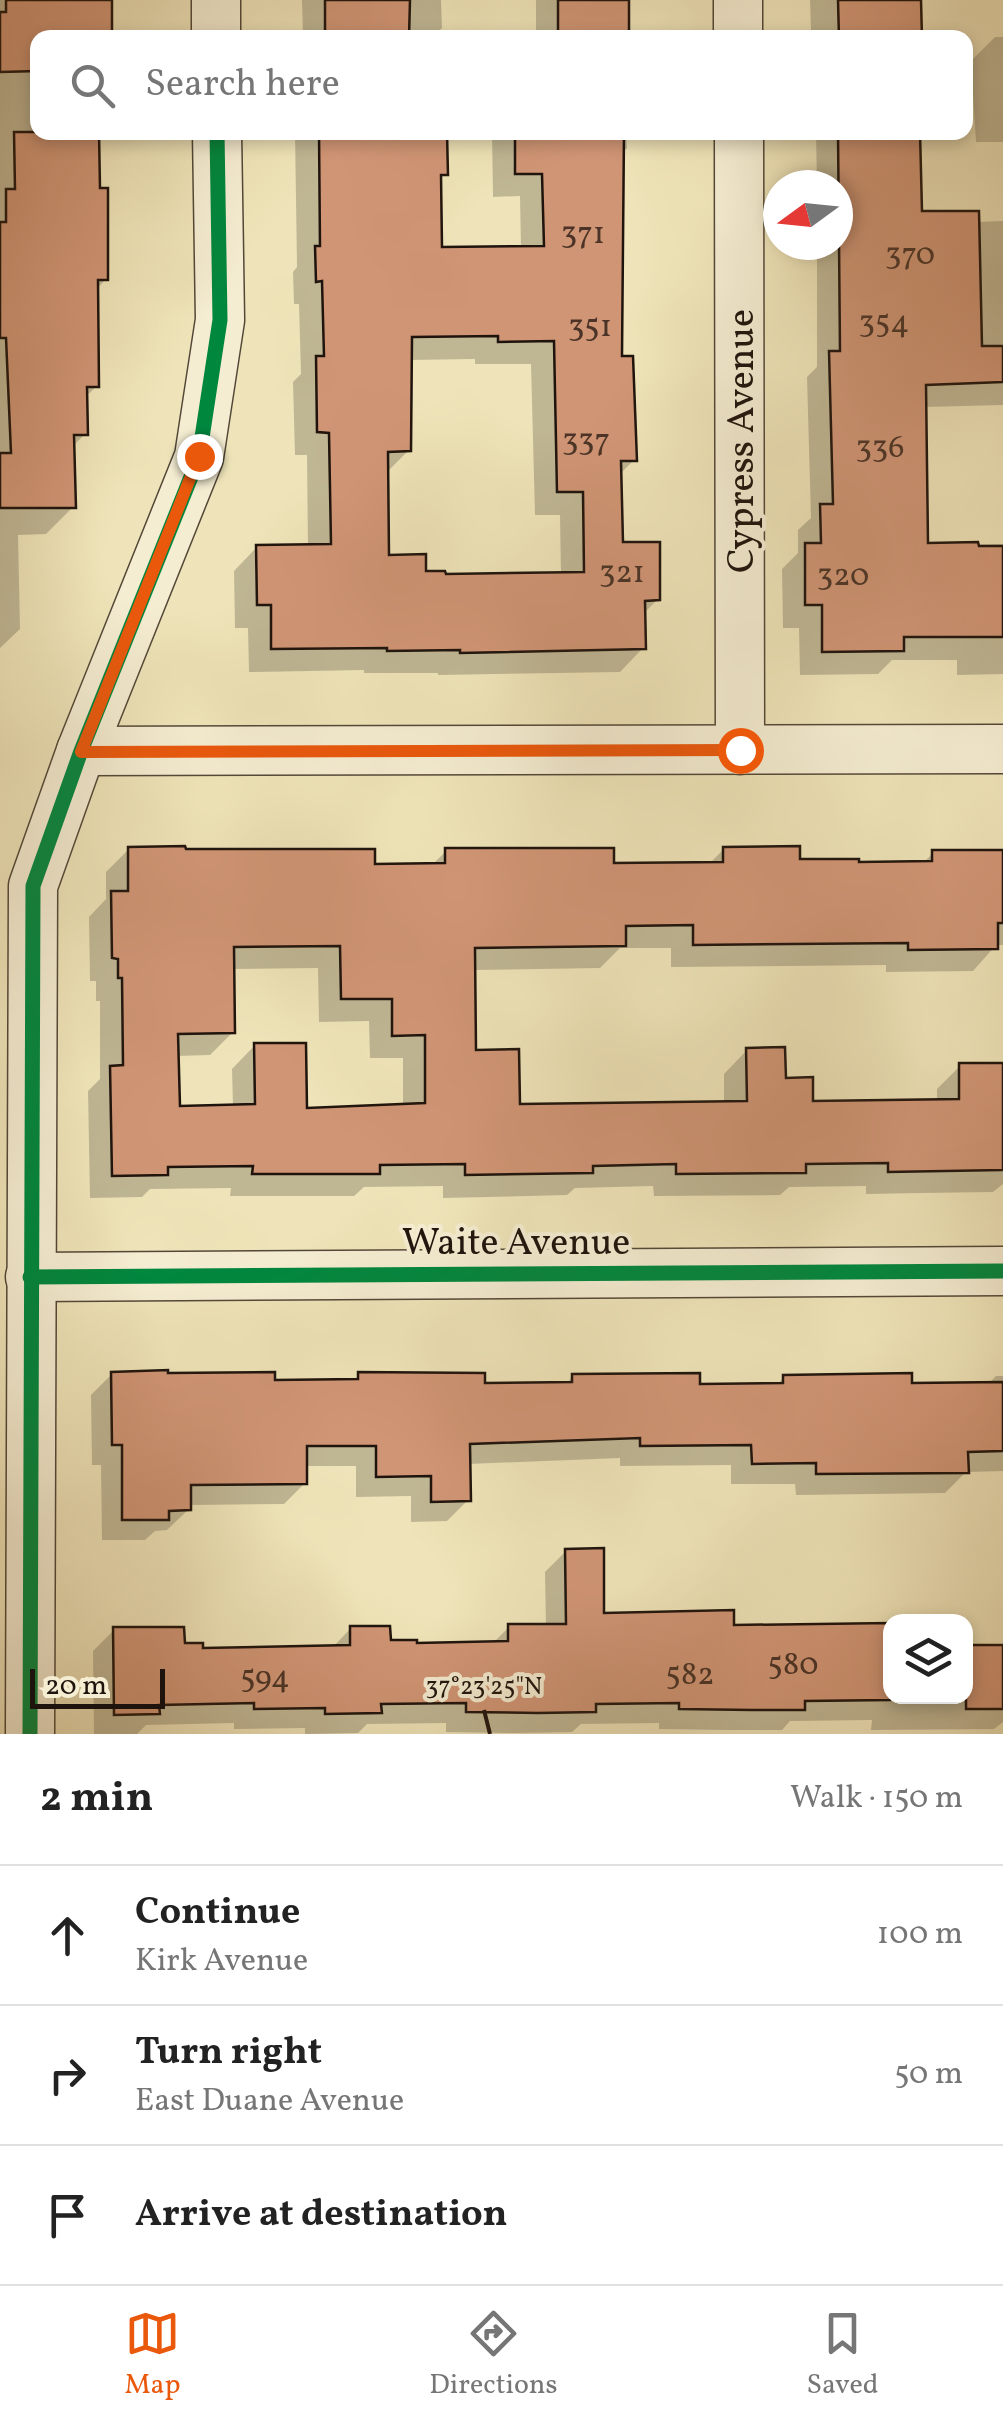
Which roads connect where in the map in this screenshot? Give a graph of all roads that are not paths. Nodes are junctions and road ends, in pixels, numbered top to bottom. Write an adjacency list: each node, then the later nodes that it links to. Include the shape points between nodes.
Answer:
1 (216, 0): 3 (street)
2 (738, 0): 4 (street)
3 (216, 30)
4 (738, 30)
5 (218, 140): 9 (street, via 220,320 199,456)
6 (739, 140): 8 (street, Cypress Avenue)
7 (1003, 749): 8 (street)
8 (740, 750): 9 (street)
9 (81, 752): 11 (street, via 33,886)
10 (1003, 1270): 11 (street, Waite Avenue)
11 (30, 1277): 12 (street)
12 (30, 1734)

